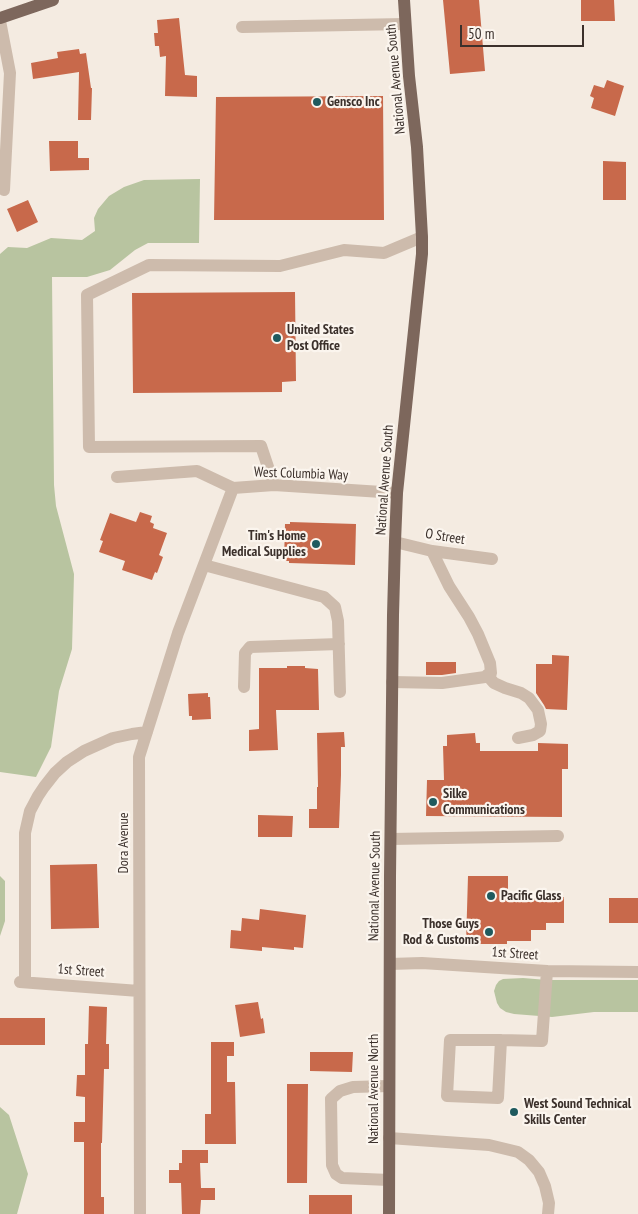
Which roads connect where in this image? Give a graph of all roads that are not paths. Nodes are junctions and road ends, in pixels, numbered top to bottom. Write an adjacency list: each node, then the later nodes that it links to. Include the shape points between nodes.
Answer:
1 (53, 0): 3 (main road)
2 (404, 0): 4 (main road, National Avenue South)
3 (0, 20): 6 (street, via 10,73)
4 (405, 24): 5 (street); 7 (main road, National Avenue South, via 418,147)
5 (242, 27)
6 (4, 190)
7 (422, 237): 9 (street, via 384,253 344,250 280,266 149,265 87,295 89,447 261,446); 11 (main road, National Avenue South)
8 (117, 477): 10 (street, West Columbia Way, via 197,471)
9 (274, 485): 10 (street, West Columbia Way); 11 (street, West Columbia Way)
10 (233, 488): 15 (street, Dora Avenue)
11 (397, 493): 12 (main road, National Avenue South)
12 (395, 542): 13 (street, O Street); 18 (main road, National Avenue South)
13 (432, 551): 14 (street, O Street); 17 (street, via 484,648 490,663 491,673)
14 (492, 559)
15 (204, 565): 16 (street, via 324,597 335,607); 21 (street, Dora Avenue, via 178,633)
16 (339, 644): 19 (street, via 250,647 245,653); 20 (street)
17 (487, 675): 18 (street, via 442,683); 22 (street, via 494,683 529,698 538,710 542,724 540,731)
18 (392, 682): 24 (main road, National Avenue South)
19 (244, 687)
20 (340, 692)
21 (147, 732): 28 (street, Dora Avenue, via 139,757); 28 (street, 1st Street, via 107,740 67,762 38,796 30,811 26,833 23,982)
22 (518, 738)
23 (558, 836): 24 (street)
24 (391, 839): 25 (main road, National Avenue South)
25 (390, 964): 26 (street, 1st Street); 30 (main road, National Avenue North)
26 (547, 971): 27 (street, 1st Street); 29 (street, via 542,1041)
27 (638, 972)
28 (139, 991): 33 (street, Dora Avenue)
29 (501, 1040): 29 (street, via 450,1040 448,1096 498,1098)
30 (389, 1086): 31 (main road, National Avenue North); 32 (street, via 353,1087 340,1091 331,1099 332,1165 336,1174 342,1178)
31 (389, 1138): 32 (main road, National Avenue North); 35 (street, via 489,1145 518,1152 529,1160 545,1186)
32 (389, 1180): 34 (main road, National Avenue North)
33 (140, 1214)
34 (389, 1214)
35 (548, 1214)

